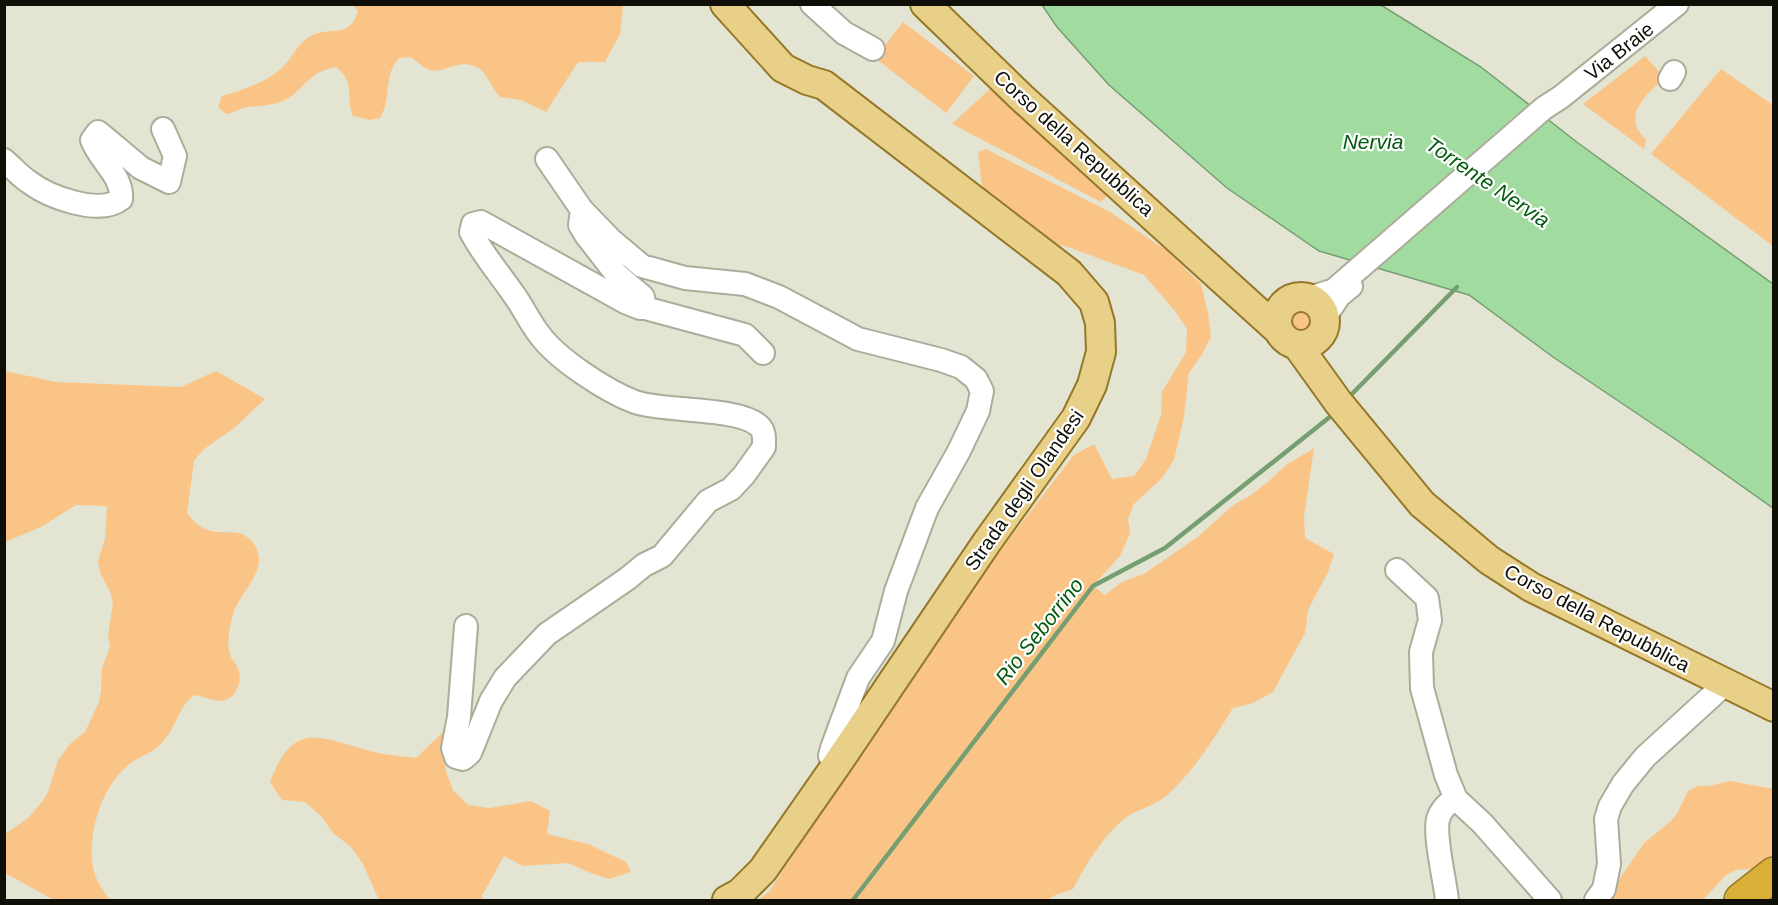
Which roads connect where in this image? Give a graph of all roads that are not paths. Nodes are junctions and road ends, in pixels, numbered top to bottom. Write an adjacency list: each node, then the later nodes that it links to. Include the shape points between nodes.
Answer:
1 (725, 4): 20 (main road, Strada degli Olandesi, via 783,68 824,85 1069,273 1094,302 1100,323 1101,352 1092,385 1076,418)
2 (812, 4): 5 (street, via 844,33)
3 (925, 4): 10 (main road, Corso della Repubblica, via 1021,97)
4 (1677, 4): 11 (street, Via Braie)
5 (873, 50)
6 (163, 129): 8 (street, via 175,156 169,182 141,168 98,132 95,135 92,140 96,152 122,189 121,199 114,205 55,197 29,183)
7 (547, 159): 9 (street)
8 (4, 160)
9 (582, 210): 12 (street, via 580,225 586,235 617,275 644,297); 20 (street, via 642,266 686,278 745,284 779,297 858,339 961,367 976,379 982,391 978,411 927,508 896,591 883,641 858,678 830,756)
10 (1224, 280): 11 (main road, Corso della Repubblica); 13 (main road, Corso della Repubblica)
11 (1322, 305): 13 (main road, via 1321,335 1310,344); 13 (main road, via 1285,303 1278,316); 15 (main road, Corso della Repubblica)
12 (645, 308): 14 (street, via 745,335); 17 (street, via 625,302 484,223 471,226 477,242 540,335 579,371 637,403 749,420 762,430 764,447 744,476 731,489 708,501 662,556 540,641 505,678 470,753 463,759 456,758 453,748)
13 (1288, 338): 15 (main road, Corso della Repubblica)
14 (763, 353)
15 (1338, 402): 18 (main road, Corso della Repubblica, via 1422,504 1489,560 1531,587)
16 (1397, 570): 21 (street, via 1427,598 1430,620 1421,652 1422,688)
17 (466, 626)
18 (1725, 684): 19 (main road, Corso della Repubblica); 26 (street, via 1646,757 1623,784 1606,819 1609,864 1604,889)
19 (1773, 707)
20 (837, 764): 23 (main road, Strada degli Olandesi, via 762,870 740,893)
21 (1456, 799): 24 (street, via 1448,802 1438,819); 25 (street)
22 (1773, 874): 27 (highway)
23 (727, 900)
24 (1447, 900)
25 (1550, 900)
26 (1596, 900)
27 (1741, 900)

